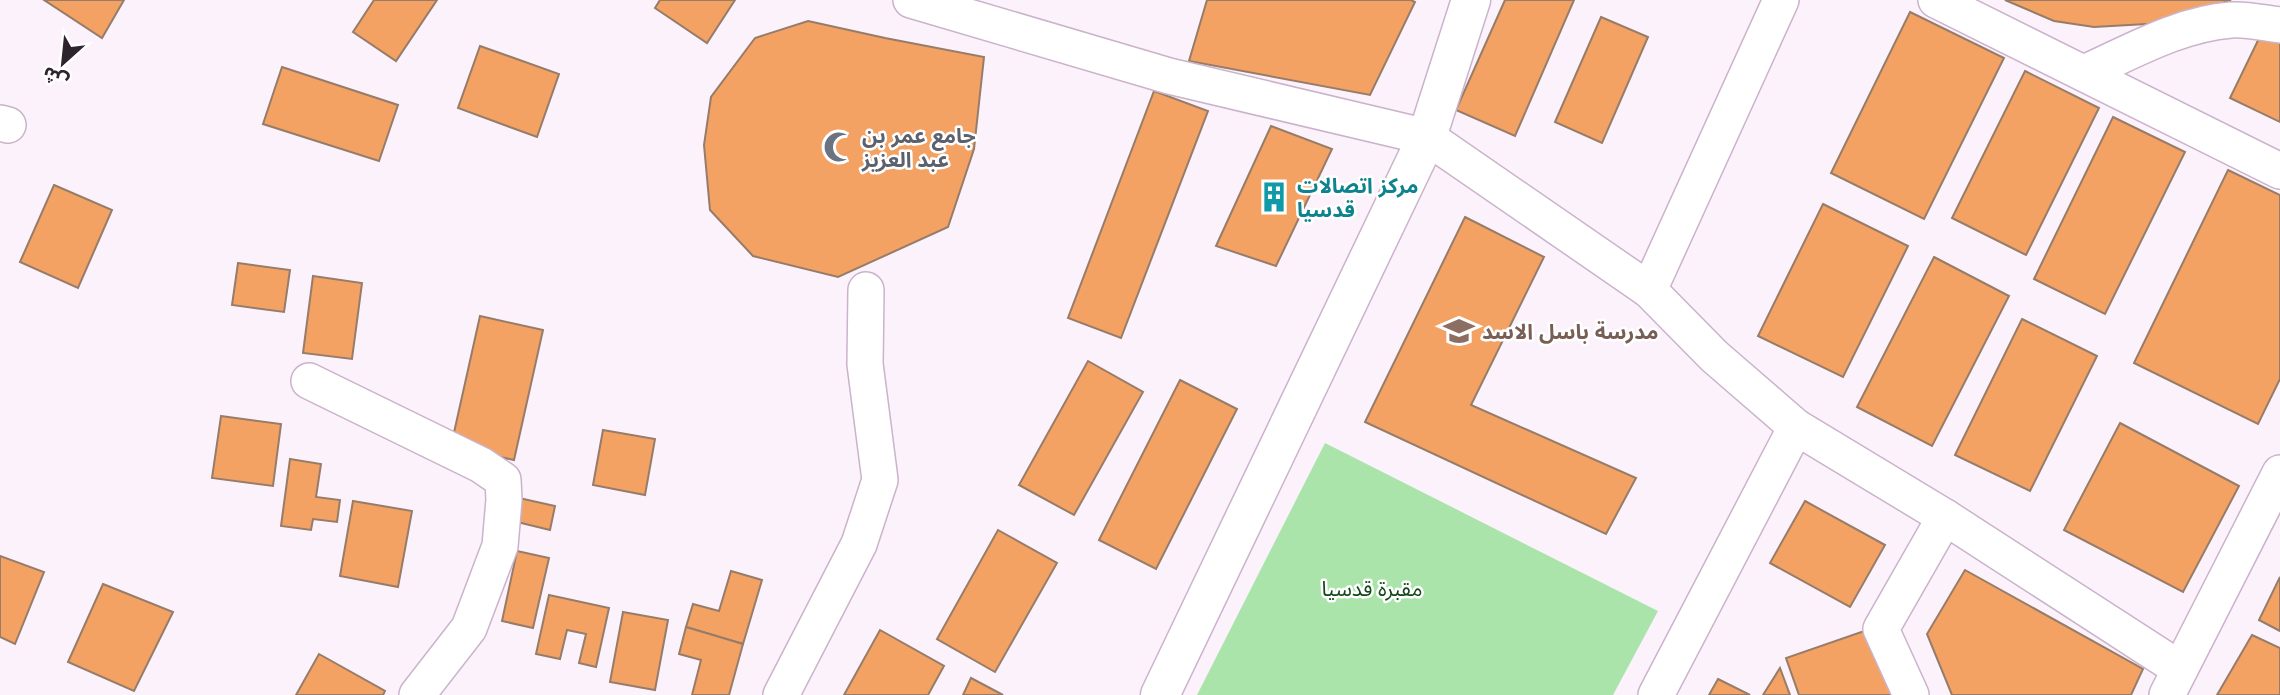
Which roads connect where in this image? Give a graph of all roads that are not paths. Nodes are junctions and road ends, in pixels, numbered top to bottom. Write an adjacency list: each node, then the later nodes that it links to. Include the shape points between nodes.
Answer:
1 (911, 0): 7 (street, via 1169,76)
2 (1471, 0): 7 (main road)
3 (1781, 0): 10 (street)
4 (1936, 0): 6 (street)
5 (2280, 25): 6 (street, via 2233,20 2191,27)
6 (2084, 74): 8 (street)
7 (1427, 137): 10 (street); 18 (main road)
8 (2279, 168)
9 (866, 290): 17 (street, via 865,364 880,480 859,544)
10 (1649, 290): 12 (street, via 1714,356)
11 (310, 381): 16 (street, via 503,480 500,546 469,628)
12 (1796, 427): 14 (street); 19 (street)
13 (2280, 473): 15 (street)
14 (1945, 517): 15 (street); 20 (street, via 1881,629)
15 (2173, 682)
16 (417, 695)
17 (781, 695)
18 (1160, 695)
19 (1656, 695)
20 (1910, 695)

